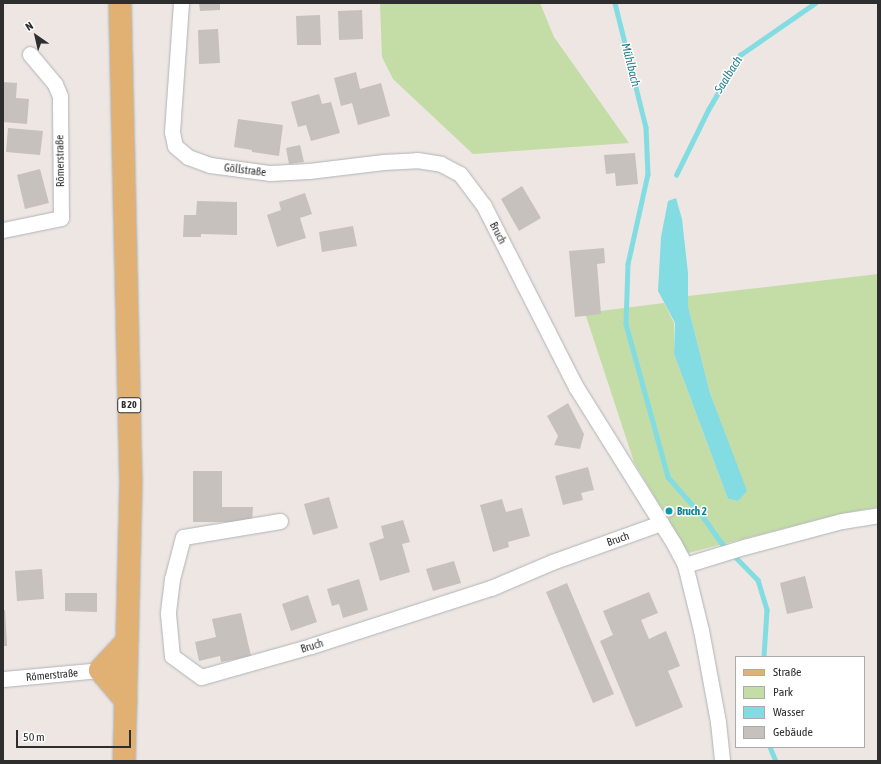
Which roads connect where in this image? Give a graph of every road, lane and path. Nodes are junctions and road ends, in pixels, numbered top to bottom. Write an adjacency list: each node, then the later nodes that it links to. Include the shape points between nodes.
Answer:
1 (120, 3): 10 (main road, B 20, via 131,480)
2 (181, 3): 4 (street, Göllstraße, via 172,132 175,146 188,157 210,165 270,173 417,160 441,164)
3 (30, 54): 5 (street, Römerstraße, via 55,84 60,96 61,218)
4 (460, 174): 8 (street, Bruch, via 484,206 576,387)
5 (3, 230)
6 (878, 515): 9 (street, via 744,547)
7 (280, 521): 8 (street, Bruch, via 183,536 172,578 168,614 172,656 201,677 311,646 491,588 552,562)
8 (661, 523): 9 (street, Bruch)
9 (685, 565): 15 (street, Bruch, via 701,630 718,722)
10 (127, 641): 11 (main road); 13 (main road, B 20)
11 (100, 670): 12 (street, Römerstraße); 13 (main road)
12 (3, 679)
13 (126, 701): 14 (main road, B 20)
14 (124, 761)
15 (722, 761)

